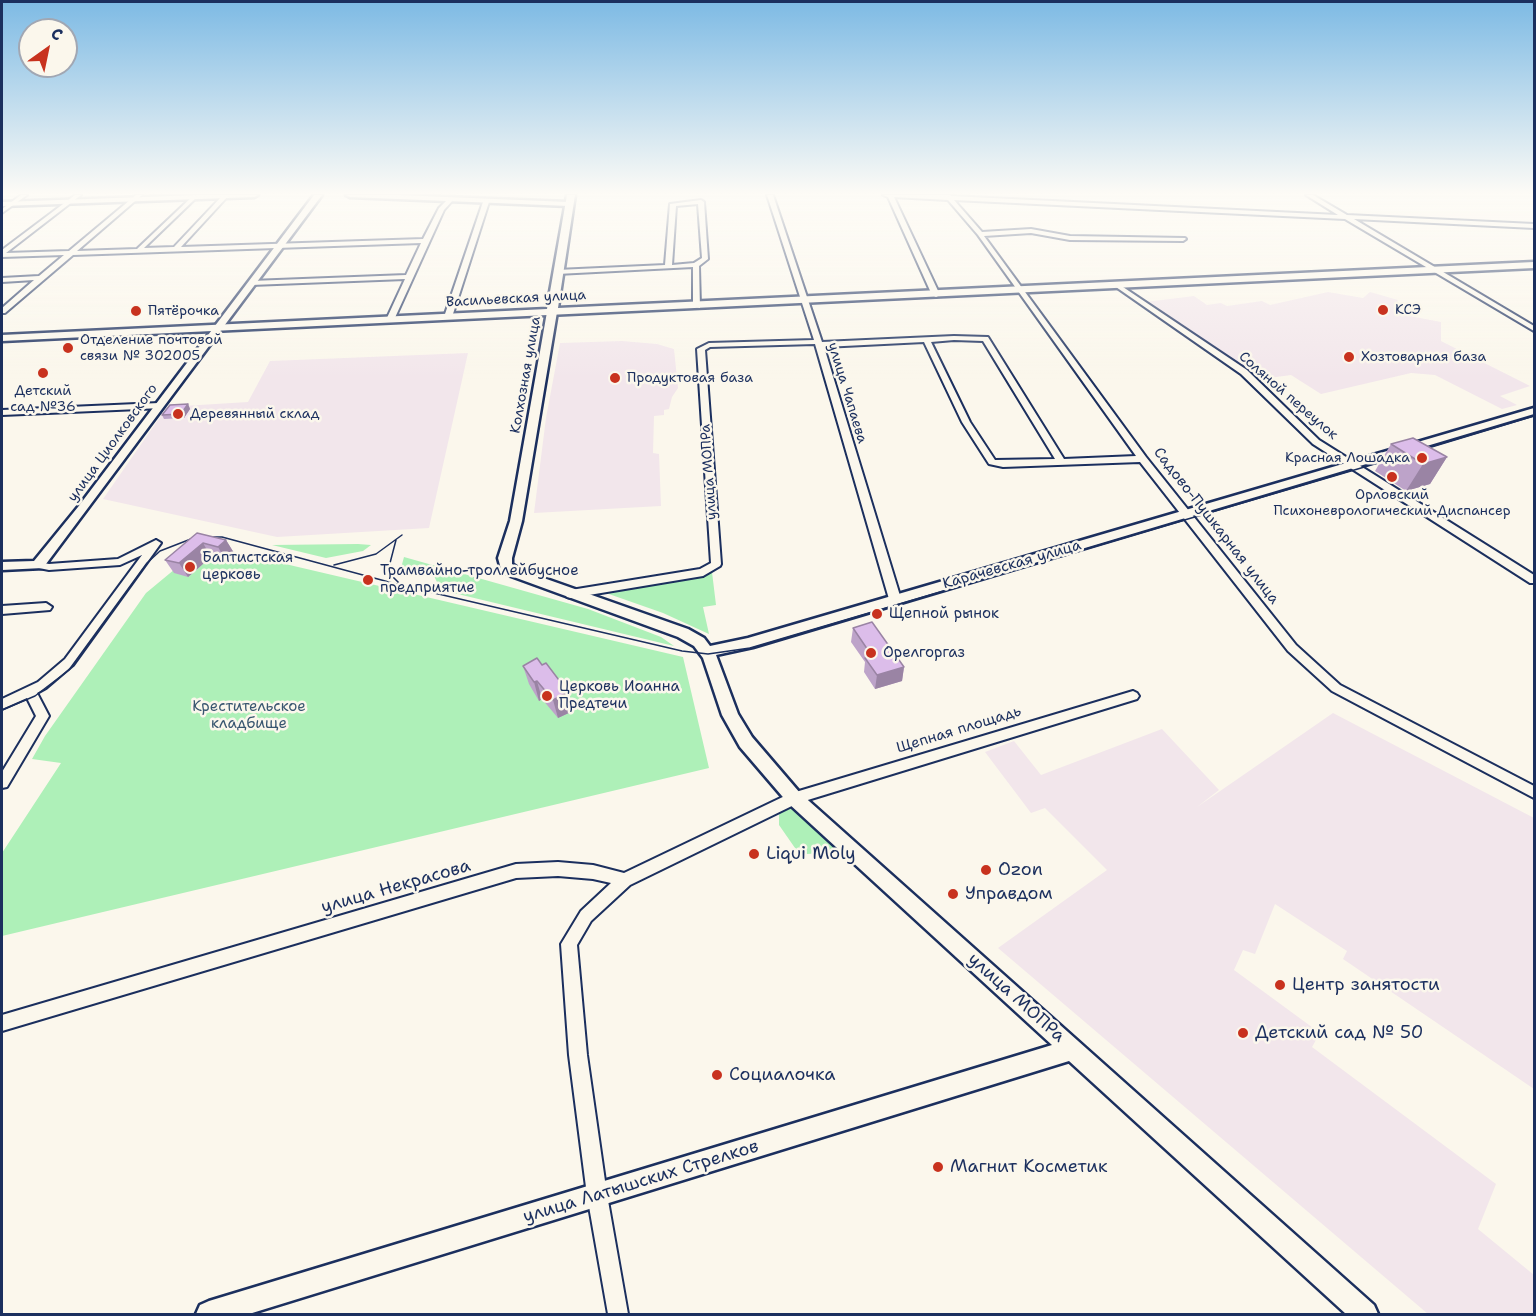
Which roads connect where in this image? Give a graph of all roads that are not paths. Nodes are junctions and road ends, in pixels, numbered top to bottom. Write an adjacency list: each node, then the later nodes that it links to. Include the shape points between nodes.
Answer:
1 (65, 256): 18 (street)
2 (270, 256): 20 (street, улица Циолковского)
3 (418, 256): 17 (street)
4 (468, 256): 28 (street)
5 (560, 256): 16 (main road, Колхозная улица)
6 (670, 256): 14 (street)
7 (705, 256): 12 (street)
8 (791, 256): 24 (street, улица Чапаева)
9 (917, 256): 23 (street)
10 (996, 256): 22 (street, Садово-Пушкарная улица)
11 (1414, 256): 15 (street)
12 (696, 265): 14 (street); 25 (street)
13 (1534, 265): 15 (main road, Васильевская улица)
14 (669, 267): 16 (street)
15 (1435, 269): 21 (main road, Васильевская улица); 31 (street)
16 (557, 272): 27 (main road, Колхозная улица)
17 (409, 277): 20 (street); 29 (street)
18 (39, 279): 19 (street); 26 (street)
19 (2, 280)
20 (251, 283): 30 (street, улица Циолковского)
21 (1118, 286): 22 (main road, Васильевская улица); 40 (street, Соляной переулок, via 1244,372 1316,442)
22 (1021, 291): 23 (main road, Васильевская улица); 38 (street, Садово-Пушкарная улица)
23 (936, 295): 24 (main road, Васильевская улица)
24 (806, 301): 25 (main road, Васильевская улица); 34 (street, улица Чапаева)
25 (696, 306): 27 (main road, Васильевская улица)
26 (4, 308)
27 (552, 312): 28 (main road, Васильевская улица); 47 (street, Колхозная улица, via 516,521 505,558 506,566 516,573)
28 (447, 317): 29 (main road, Васильевская улица)
29 (390, 320): 30 (main road, Васильевская улица)
30 (219, 327): 32 (main road, Васильевская улица); 35 (street, улица Циолковского)
31 (1534, 329)
32 (2, 338)
33 (926, 339): 34 (street); 39 (street, via 985,339); 39 (street, via 989,460 1003,464)
34 (819, 343): 47 (street, улица МОПРа, via 709,345 701,349 716,564 703,572); 48 (street, улица Чапаева)
35 (159, 406): 37 (street); 42 (street, улица Циолковского)
36 (1534, 411): 40 (street, Карачевская улица)
37 (2, 413)
38 (1143, 459): 39 (street); 41 (street, Садово-Пушкарная улица)
39 (1061, 461)
40 (1353, 466): 41 (street, Карачевская улица); 45 (street, Соляной переулок)
41 (1185, 514): 48 (street, Карачевская улица); 56 (street, Садово-Пушкарная улица, via 1292,648 1336,688)
42 (38, 565): 43 (street); 52 (street, via 120,562 156,543 69,662)
43 (2, 566)
44 (1534, 568): 45 (street)
45 (1523, 572): 46 (street, Соляной переулок)
46 (1534, 579)
47 (571, 594): 51 (street, via 683,633)
48 (895, 599): 51 (street, Карачевская улица)
49 (46, 607): 50 (street)
50 (2, 610)
51 (707, 652): 57 (street, улица МОПРа, via 730,715 746,742)
52 (30, 692): 54 (street); 55 (street, via 43,716)
53 (1133, 696): 57 (street, Щепная площадь)
54 (2, 704)
55 (2, 783)
56 (1534, 792)
57 (794, 798): 58 (street); 60 (street, улица МОПРа)
58 (625, 880): 59 (street, улица Некрасова, via 558,869 516,872); 61 (street, via 586,916 569,944 578,1055)
59 (2, 1023)
60 (1072, 1049): 61 (street, улица Латышских Стрелков); 64 (street, улица МОПРа)
61 (597, 1195): 62 (street, улица Латышских Стрелков); 63 (street)
62 (209, 1314)
63 (618, 1314)
64 (1365, 1314)

